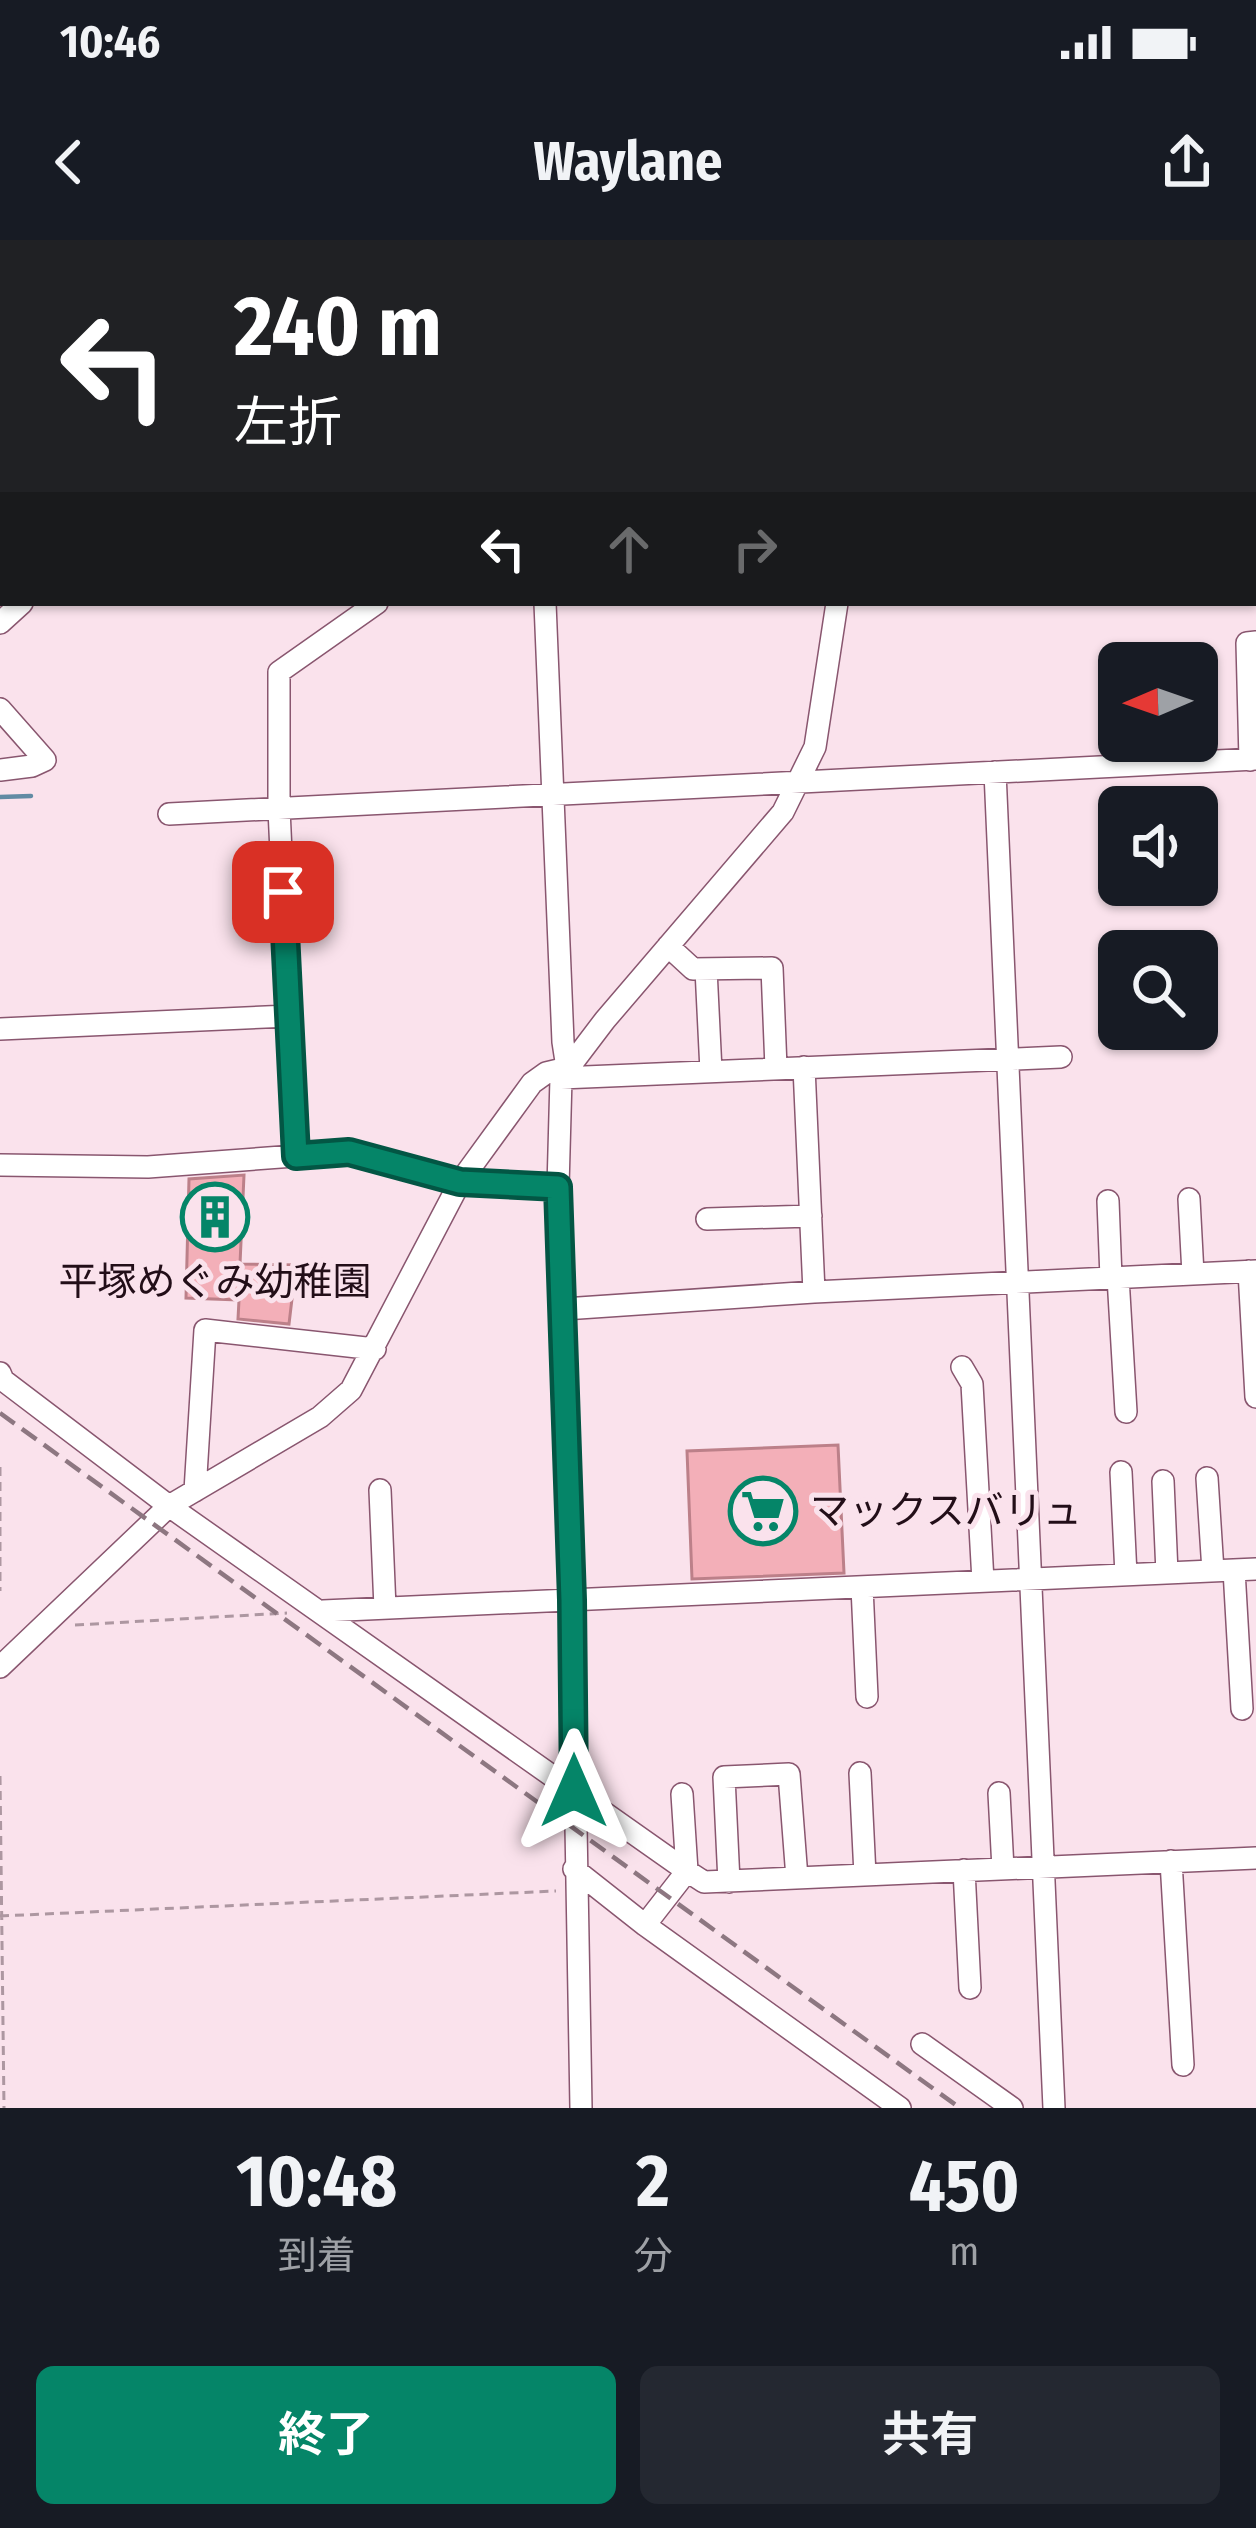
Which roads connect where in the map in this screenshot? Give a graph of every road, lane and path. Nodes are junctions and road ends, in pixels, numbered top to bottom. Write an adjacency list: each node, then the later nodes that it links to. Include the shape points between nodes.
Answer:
1 (373, 606): 11 (street, via 279,672)
2 (545, 606): 10 (street)
3 (837, 606): 9 (street, via 814,747)
4 (1256, 642): 6 (street, via 1247,643)
5 (0, 709): 7 (street, via 46,760)
6 (1253, 759): 8 (street)
7 (0, 770)
8 (995, 772): 9 (street); 18 (street)
9 (800, 781): 10 (street); 13 (street, via 783,812)
10 (551, 793): 11 (street); 22 (street)
11 (279, 809): 12 (street); 15 (street)
12 (169, 814)
13 (668, 946): 14 (street, via 693,969); 22 (street)
14 (706, 969): 20 (street, via 772,968); 21 (street)
15 (289, 1016): 16 (street); 23 (street)
16 (0, 1030)
17 (1061, 1057): 18 (street)
18 (1008, 1059): 19 (street); 34 (street)
19 (804, 1067): 20 (street); 29 (street)
20 (776, 1068): 21 (street)
21 (711, 1071): 22 (street)
22 (564, 1073): 25 (street, via 532,1083); 26 (street)
23 (296, 1156): 24 (street, via 148,1167); 25 (street, via 349,1152)
24 (0, 1165)
25 (460, 1182): 26 (street); 37 (street)
26 (558, 1187): 36 (street)
27 (1189, 1199): 32 (street)
28 (1108, 1201): 33 (street)
29 (811, 1216): 30 (street); 35 (street)
30 (707, 1219)
31 (1253, 1271): 32 (street); 40 (street)
32 (1193, 1274): 33 (street)
33 (1114, 1277): 34 (street); 41 (street)
34 (1018, 1282): 35 (street); 52 (street)
35 (814, 1292): 36 (street)
36 (564, 1309): 56 (street)
37 (375, 1348): 47 (street, via 351,1390 320,1417); 47 (street, via 205,1330)
38 (962, 1367): 53 (street, via 972,1384)
39 (0, 1373): 48 (street)
40 (1256, 1397)
41 (1126, 1412)
42 (0, 1467): 55 (path)
43 (1121, 1472): 51 (street)
44 (1207, 1478): 49 (street)
45 (1163, 1480): 50 (street)
46 (380, 1490): 57 (street)
47 (195, 1491): 48 (street)
48 (169, 1506): 58 (street); 59 (street)
49 (1234, 1570): 50 (street); 62 (street)
50 (1167, 1573): 51 (street)
51 (1126, 1575): 52 (street)
52 (1029, 1580): 53 (street); 70 (street)
53 (983, 1581): 54 (street)
54 (862, 1587): 56 (street); 61 (street)
55 (0, 1591)
56 (572, 1600): 57 (street); 65 (street)
57 (385, 1608): 58 (street)
58 (322, 1611): 59 (path); 65 (street)
59 (43, 1627): 60 (street)
60 (0, 1667)
61 (867, 1697)
62 (1242, 1709)
63 (860, 1772): 74 (street)
64 (0, 1776): 78 (path)
65 (574, 1791): 73 (street); 76 (street)
66 (999, 1792): 71 (street)
67 (682, 1794): 73 (street)
68 (1256, 1858): 69 (street)
69 (1171, 1861): 70 (street); 82 (street)
70 (1042, 1867): 71 (street); 87 (street)
71 (1003, 1868): 72 (street)
72 (964, 1870): 74 (street); 80 (street)
73 (687, 1871): 77 (street, via 704,1882); 79 (street)
74 (865, 1875): 75 (street)
75 (796, 1879): 77 (street); 77 (street, via 789,1774 767,1774 724,1777)
76 (575, 1880): 78 (path); 79 (street); 84 (street)
77 (730, 1882)
78 (1, 1916): 83 (path)
79 (645, 1924): 85 (street)
80 (970, 1988)
81 (922, 2044): 86 (street)
82 (1183, 2065)
83 (4, 2108)
84 (581, 2108)
85 (900, 2108)
86 (1012, 2108)
87 (1054, 2108)

